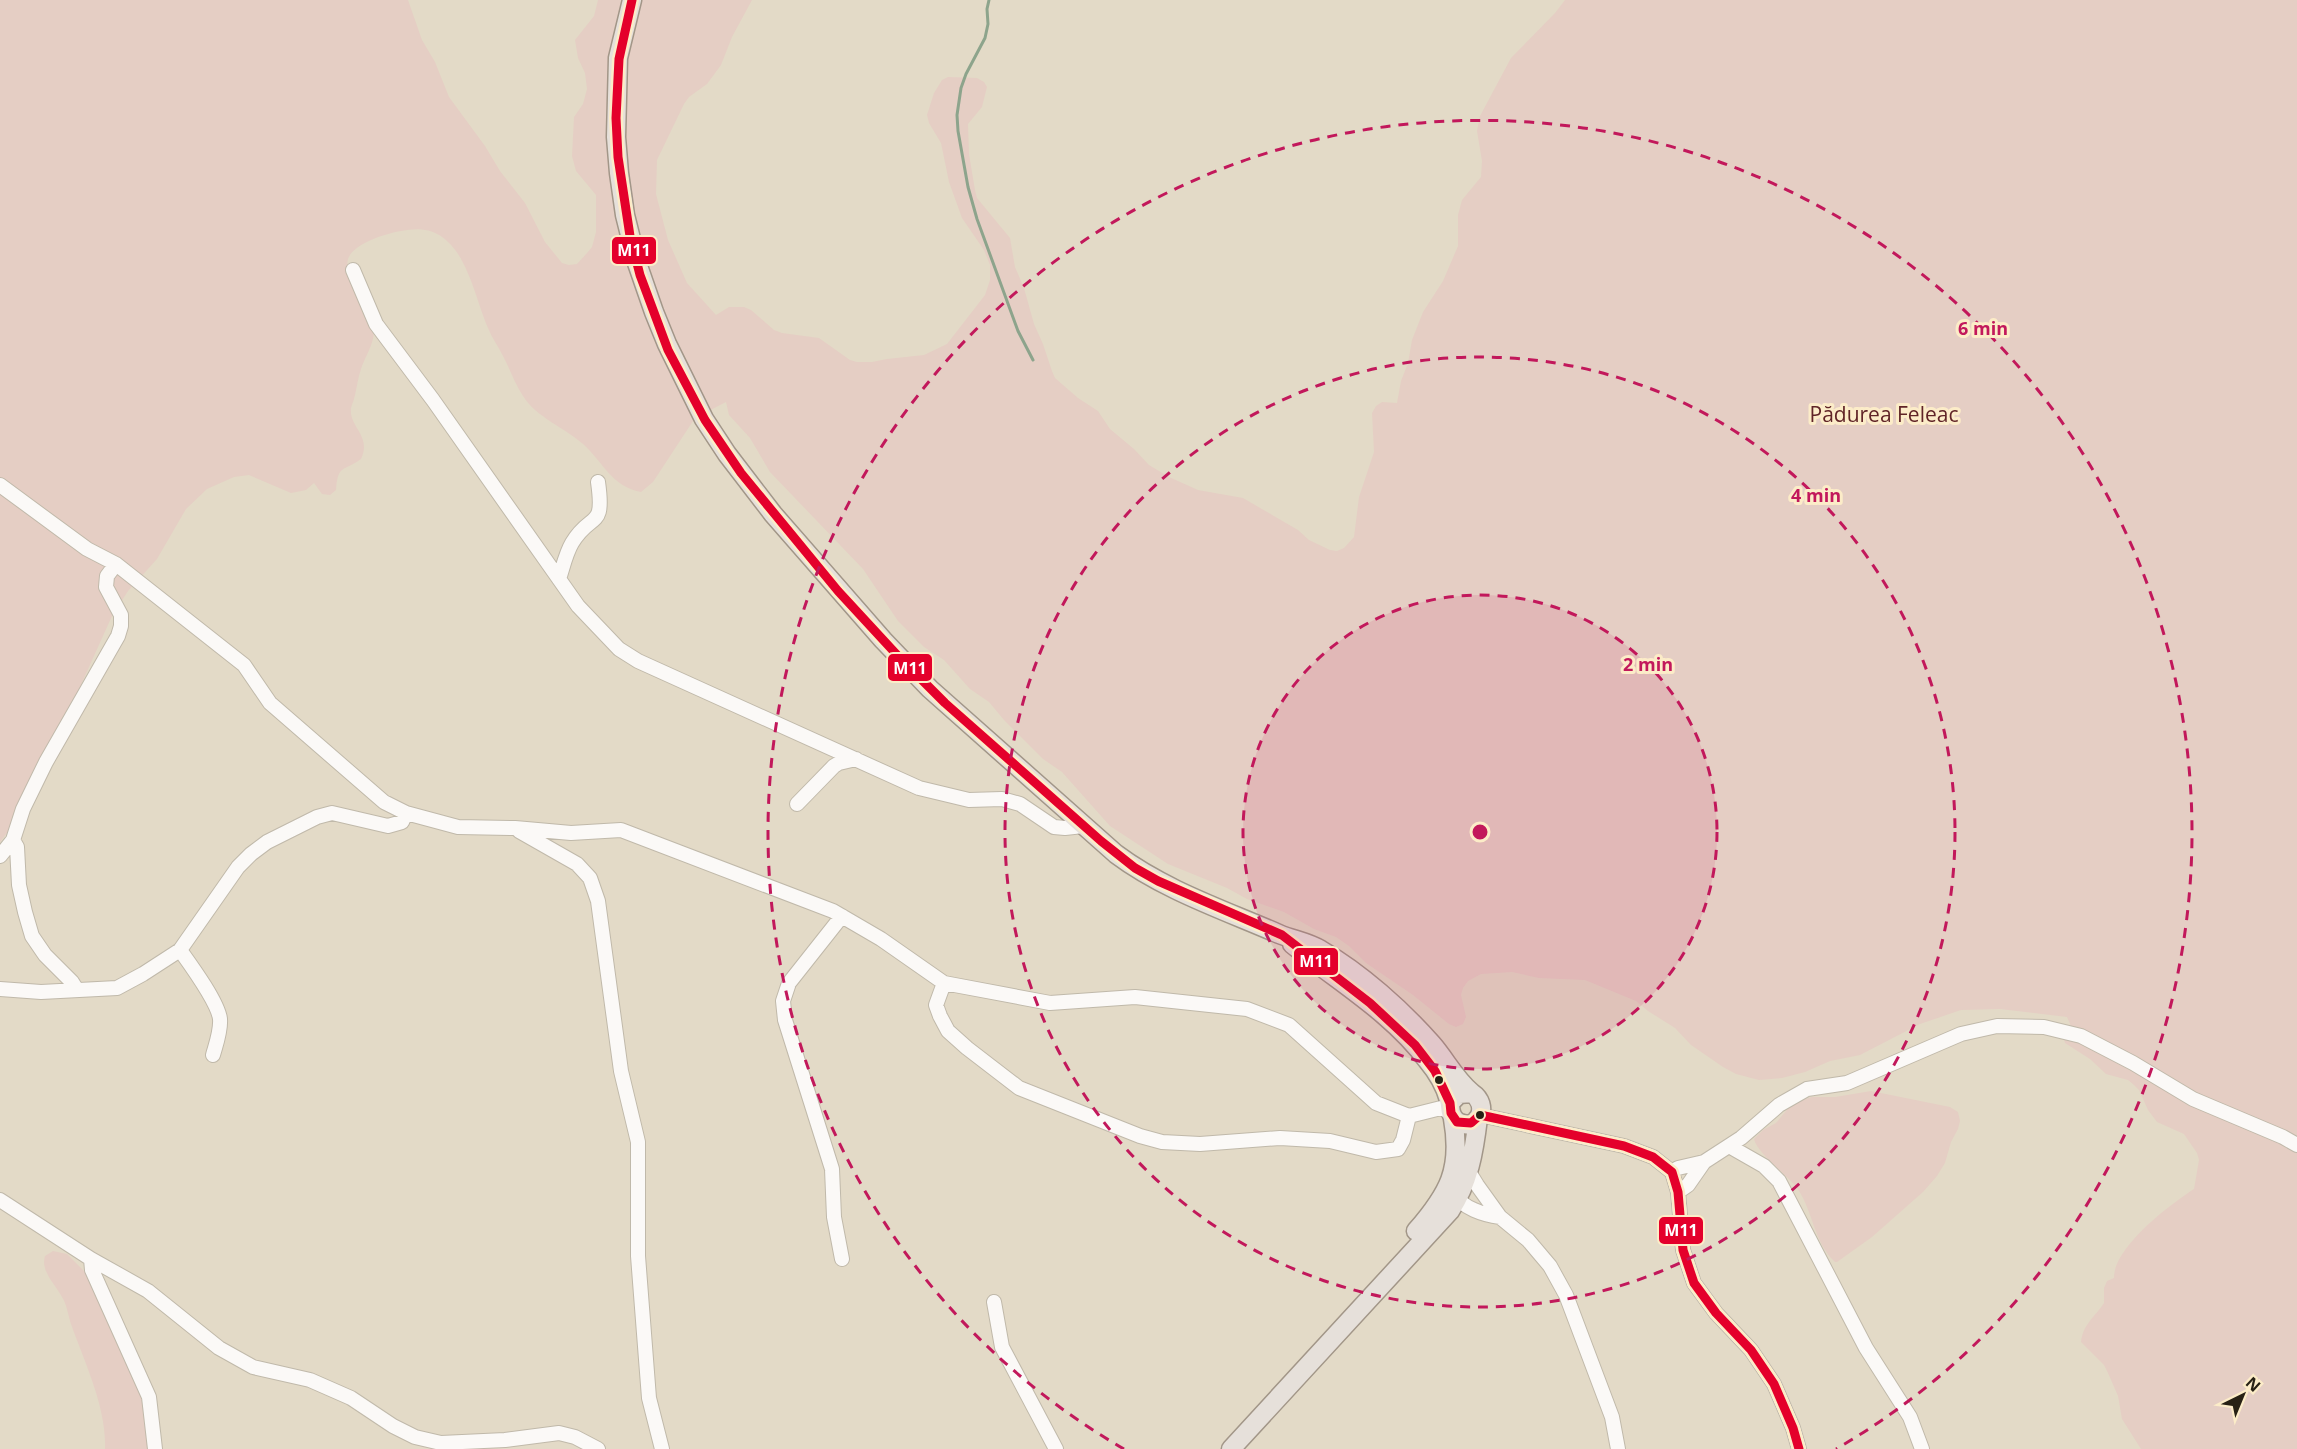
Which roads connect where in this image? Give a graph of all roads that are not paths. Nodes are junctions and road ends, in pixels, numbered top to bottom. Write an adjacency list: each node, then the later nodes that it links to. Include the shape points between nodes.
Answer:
1 (632, 0): 10 (main road, via 618,58 616,138 625,215 654,312 704,419 773,514 883,640 930,689)
2 (353, 270): 6 (street, via 376,324)
3 (598, 482): 6 (street, via 600,513 573,541)
4 (0, 485): 5 (street, via 87,549)
5 (116, 564): 9 (street, via 244,665 270,703 384,802); 12 (street, via 107,576 106,587 121,615 118,636 46,762)
6 (559, 579): 7 (street, via 599,630 638,662)
7 (856, 759): 8 (street, via 834,766); 10 (street, via 919,788 969,800 1002,799 1020,804 1054,826)
8 (797, 804)
9 (406, 813): 11 (street, via 458,827); 16 (street, via 402,822 388,826 332,813 267,842 238,867)
10 (1083, 825): 15 (main road, via 1135,868 1158,881)
11 (514, 828): 14 (street, via 571,833 621,830); 40 (street, via 577,864 590,878 598,901 621,1071 638,1142 638,1256 649,1398)
12 (13, 840): 13 (street); 19 (street, via 32,936)
13 (0, 856)
14 (842, 916): 17 (street); 36 (street, via 789,983 783,1001 784,1020 832,1169 834,1217)
15 (1282, 935): 21 (main road, via 1324,951 1394,1005); 22 (main road, via 1371,1003 1402,1032 1435,1071)
16 (180, 950): 19 (street, via 117,988); 20 (street, via 220,1015)
17 (944, 983): 23 (street, via 1050,1003 1134,997 1247,1009 1288,1025 1376,1103); 23 (street, via 936,1005 948,1031 967,1048 1019,1088 1140,1136 1162,1142 1200,1144 1280,1138 1330,1141 1382,1152 1398,1149)
18 (0, 989): 19 (street)
19 (77, 990)
20 (213, 1055)
21 (1472, 1093): 22 (main road, via 1459,1094); 24 (main road, via 1480,1100)
22 (1452, 1111): 23 (street, via 1441,1108); 24 (main road, via 1457,1122 1467,1124); 30 (main road, via 1457,1156)
23 (1409, 1116)
24 (1479, 1117): 28 (main road); 29 (street, via 1624,1146 1653,1157)
25 (1729, 1146): 26 (street, via 1779,1106 1808,1089 1847,1083 1961,1034 1997,1026 2044,1026 2081,1036 2193,1099); 27 (street); 46 (street, via 1764,1166 1779,1180 1866,1347 1910,1417)
26 (2297, 1146)
27 (1704, 1162): 29 (street); 31 (street)
28 (1469, 1172): 33 (main road); 34 (street)
29 (1672, 1172): 31 (street)
30 (1450, 1182): 33 (street); 42 (main road, via 1418,1230)
31 (1678, 1192): 45 (street, via 1683,1250 1694,1283 1751,1350 1774,1384)
32 (0, 1200): 35 (street)
33 (1458, 1200): 34 (street, via 1486,1215); 43 (main road)
34 (1500, 1217): 44 (street, via 1528,1240 1550,1266 1566,1295 1612,1418)
35 (92, 1259): 38 (street, via 92,1270 149,1397); 39 (street, via 148,1291 219,1348 253,1367 310,1380 351,1398 415,1437 441,1443 559,1433)
36 (842, 1259)
37 (994, 1302): 41 (street, via 1002,1347)
38 (155, 1449)
39 (598, 1449)
40 (662, 1449)
41 (1056, 1449)
42 (1219, 1449)
43 (1231, 1449)
44 (1618, 1449)
45 (1799, 1449)
46 (1922, 1449)

